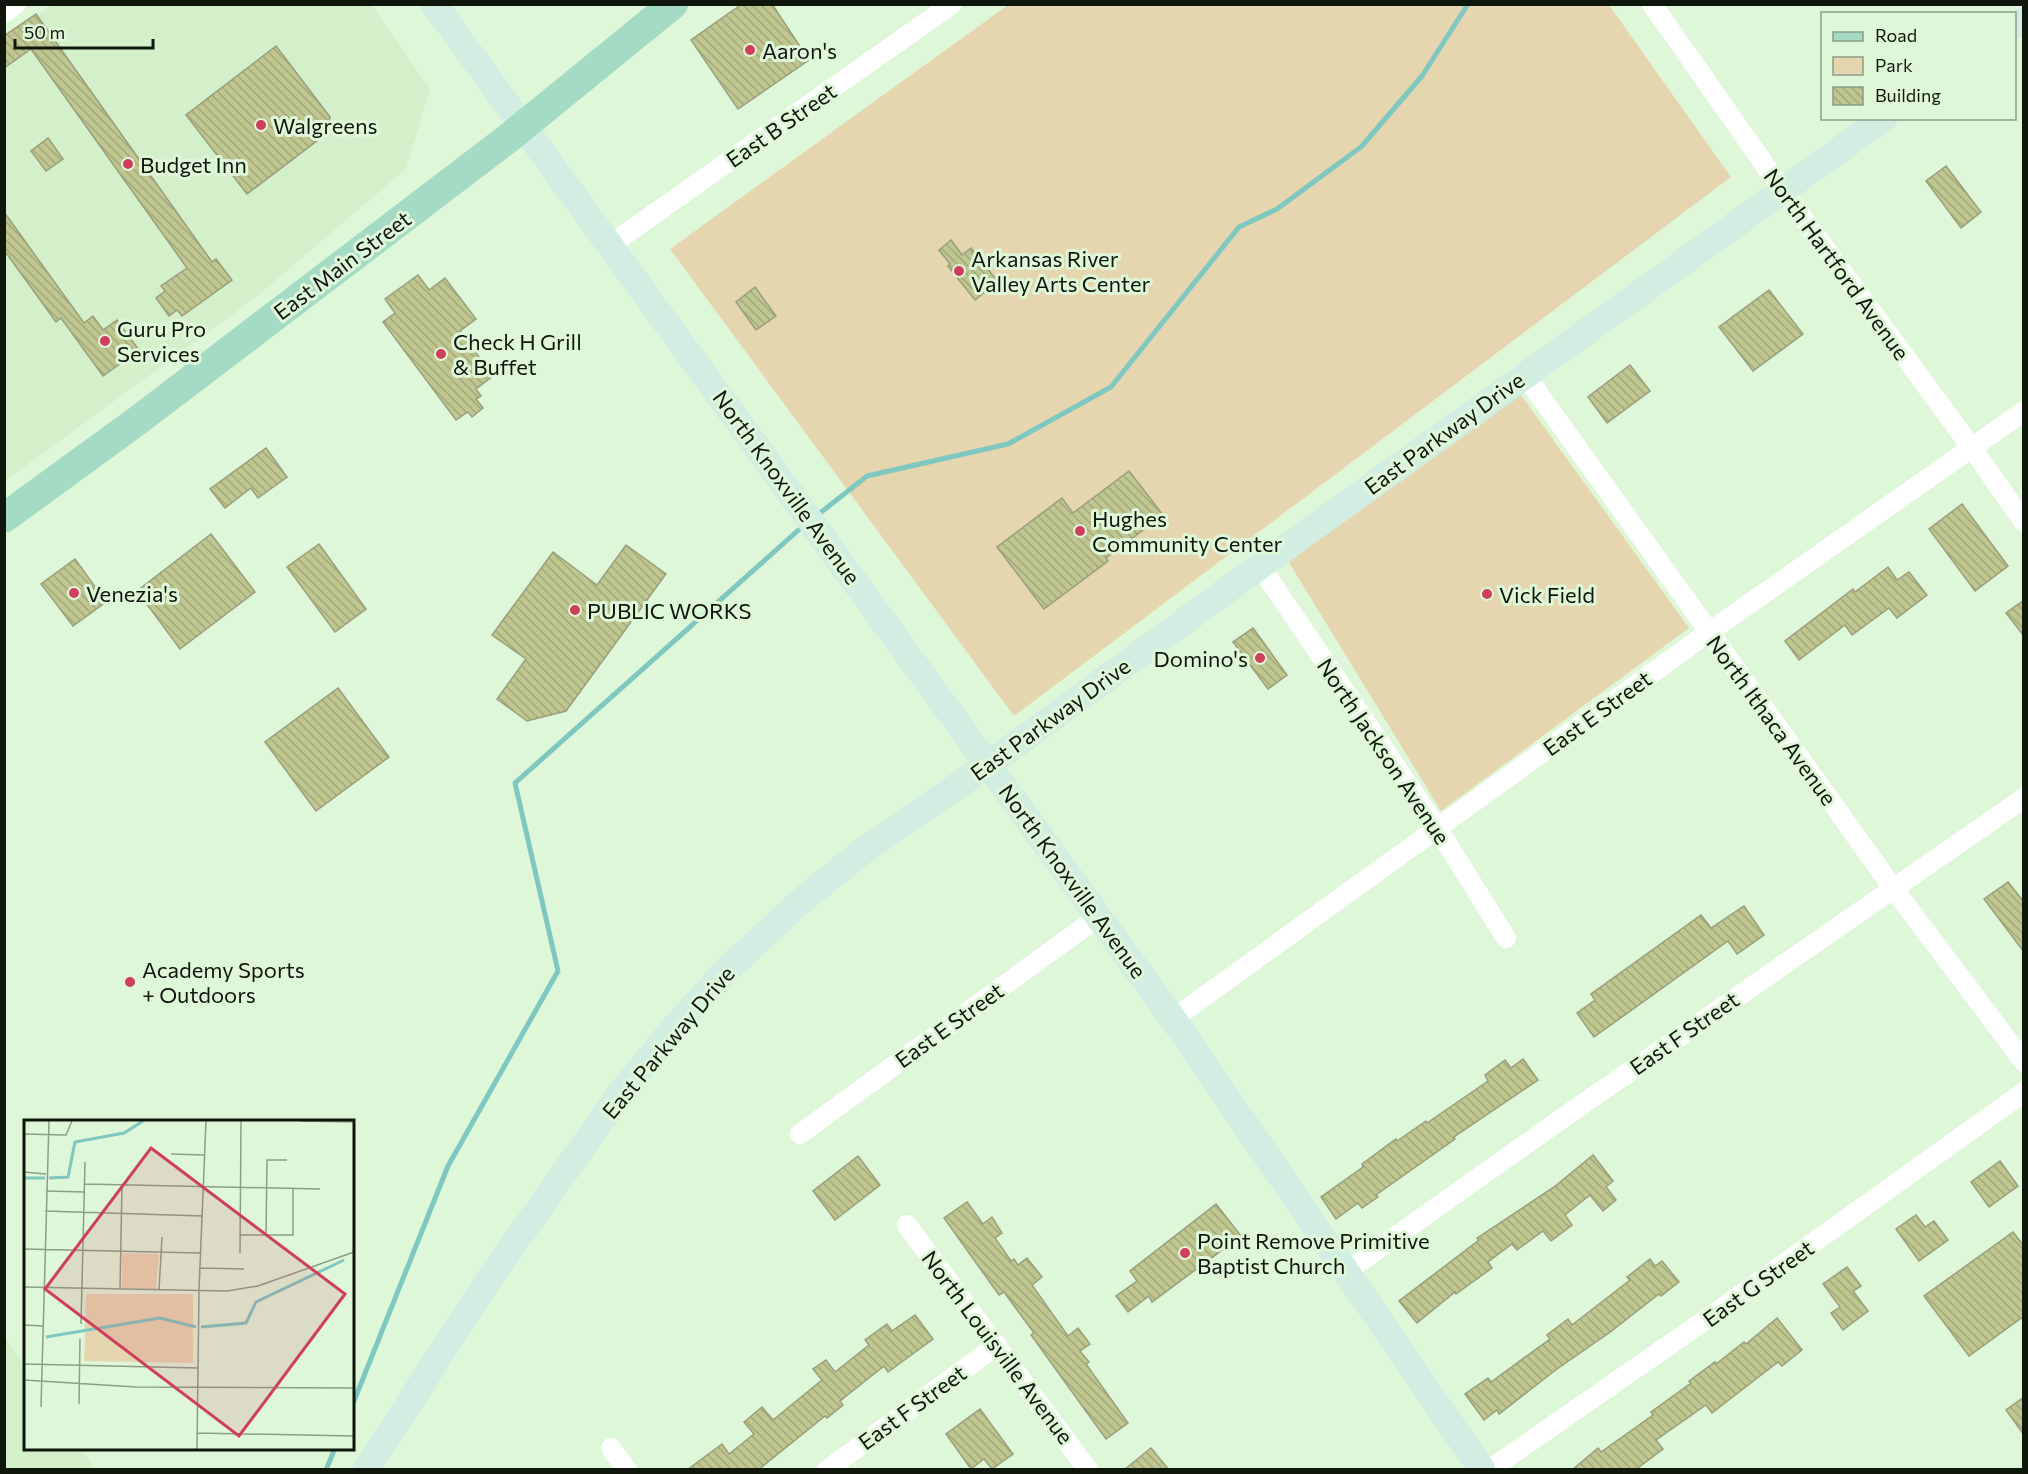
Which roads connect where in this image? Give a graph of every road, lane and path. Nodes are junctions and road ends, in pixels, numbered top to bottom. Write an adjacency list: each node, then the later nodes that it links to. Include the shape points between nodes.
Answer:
1 (16, 4): 6 (street)
2 (434, 4): 8 (main road, North Knoxville Avenue)
3 (673, 4): 8 (main road, East Main Street)
4 (952, 4): 10 (street, East B Street)
5 (1652, 4): 9 (street, North Hartford Avenue)
6 (4, 13)
7 (1881, 120): 9 (main road, East Parkway Drive)
8 (523, 126): 10 (main road, North Knoxville Avenue); 14 (main road, East Main Street)
9 (1783, 191): 11 (main road, East Parkway Drive); 13 (street, North Hartford Avenue)
10 (610, 245): 18 (main road, North Knoxville Avenue)
11 (1525, 375): 16 (main road, East Parkway Drive); 17 (street, North Ithaca Avenue)
12 (2024, 411): 13 (street, East E Street)
13 (1971, 448): 15 (street, North Hartford Avenue); 17 (street, East E Street)
14 (4, 518)
15 (2024, 522)
16 (1260, 566): 18 (main road, East Parkway Drive); 20 (street, North Jackson Avenue)
17 (1708, 632): 20 (street, East E Street); 21 (street, North Ithaca Avenue)
18 (989, 764): 22 (main road, North Knoxville Avenue); 32 (main road, East Parkway Drive, via 859,854 800,902 729,968 677,1024 620,1094 487,1282)
19 (2024, 798): 21 (street, East F Street)
20 (1438, 829): 23 (street, North Jackson Avenue); 24 (street, East E Street)
21 (1893, 888): 25 (street, North Ithaca Avenue); 29 (street, East F Street)
22 (1098, 916): 24 (main road, North Knoxville Avenue); 27 (street, East E Street)
23 (1506, 938)
24 (1173, 1019): 29 (main road, North Knoxville Avenue)
25 (2024, 1062)
26 (2024, 1092): 37 (street, East G Street)
27 (800, 1134)
28 (907, 1225): 30 (street, North Louisville Avenue)
29 (1347, 1271): 36 (main road, North Knoxville Avenue)
30 (997, 1345): 34 (street, East F Street); 35 (street, North Louisville Avenue)
31 (611, 1448): 33 (street)
32 (366, 1470)
33 (627, 1470)
34 (827, 1470)
35 (1089, 1470)
36 (1482, 1470)
37 (1489, 1470)

